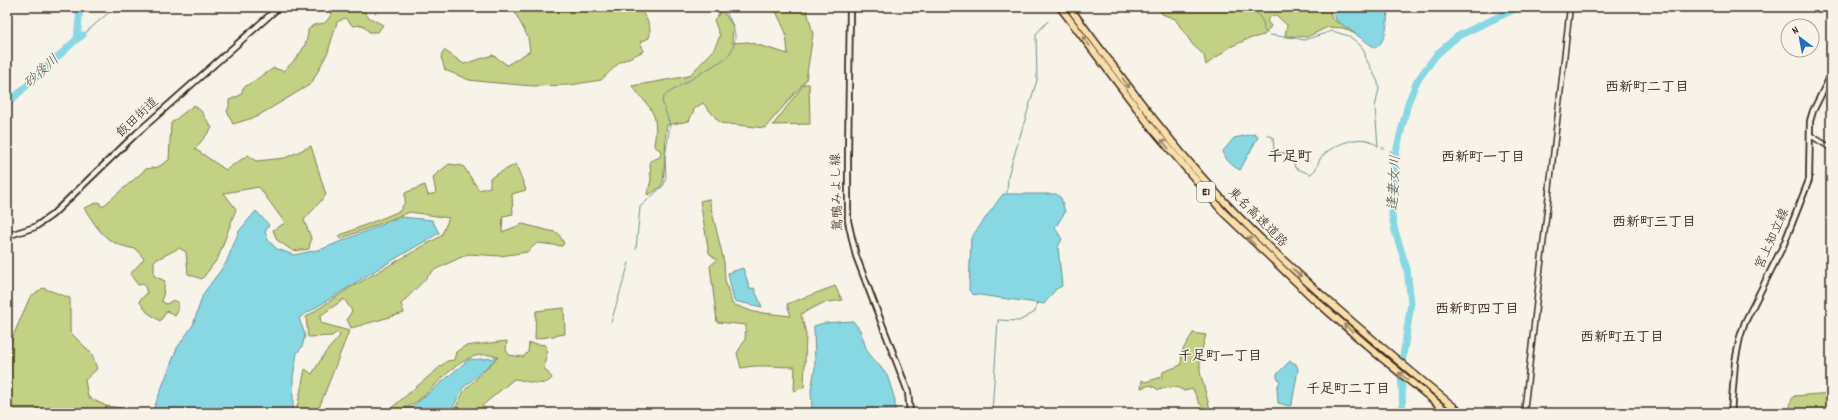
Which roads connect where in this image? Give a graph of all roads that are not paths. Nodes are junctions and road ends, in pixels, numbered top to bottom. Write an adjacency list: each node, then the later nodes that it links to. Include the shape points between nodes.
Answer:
1 (279, 7): 9 (main road, 飯田街道, via 137,133 52,215 34,227)
2 (850, 7): 10 (main road, 鴛鴨みよし線, via 848,222 856,256 908,392)
3 (1060, 7): 11 (highway, 東名高速道路 / E1, one-way to 3, via 1276,265 1224,213 1152,128)
4 (1069, 7): 12 (highway, 東名高速道路 / E1, one-way to 12, via 1156,122 1215,192 1303,278)
5 (1570, 7): 13 (street)
6 (1831, 74): 7 (main road, 宮上知立線, via 1813,111)
7 (1810, 134): 8 (street); 14 (main road, 宮上知立線, via 1810,180 1780,255 1748,316 1740,337 1735,362)
8 (1831, 148)
9 (7, 236)
10 (910, 413)
11 (1449, 413)
12 (1461, 413)
13 (1524, 413)
14 (1731, 413)

